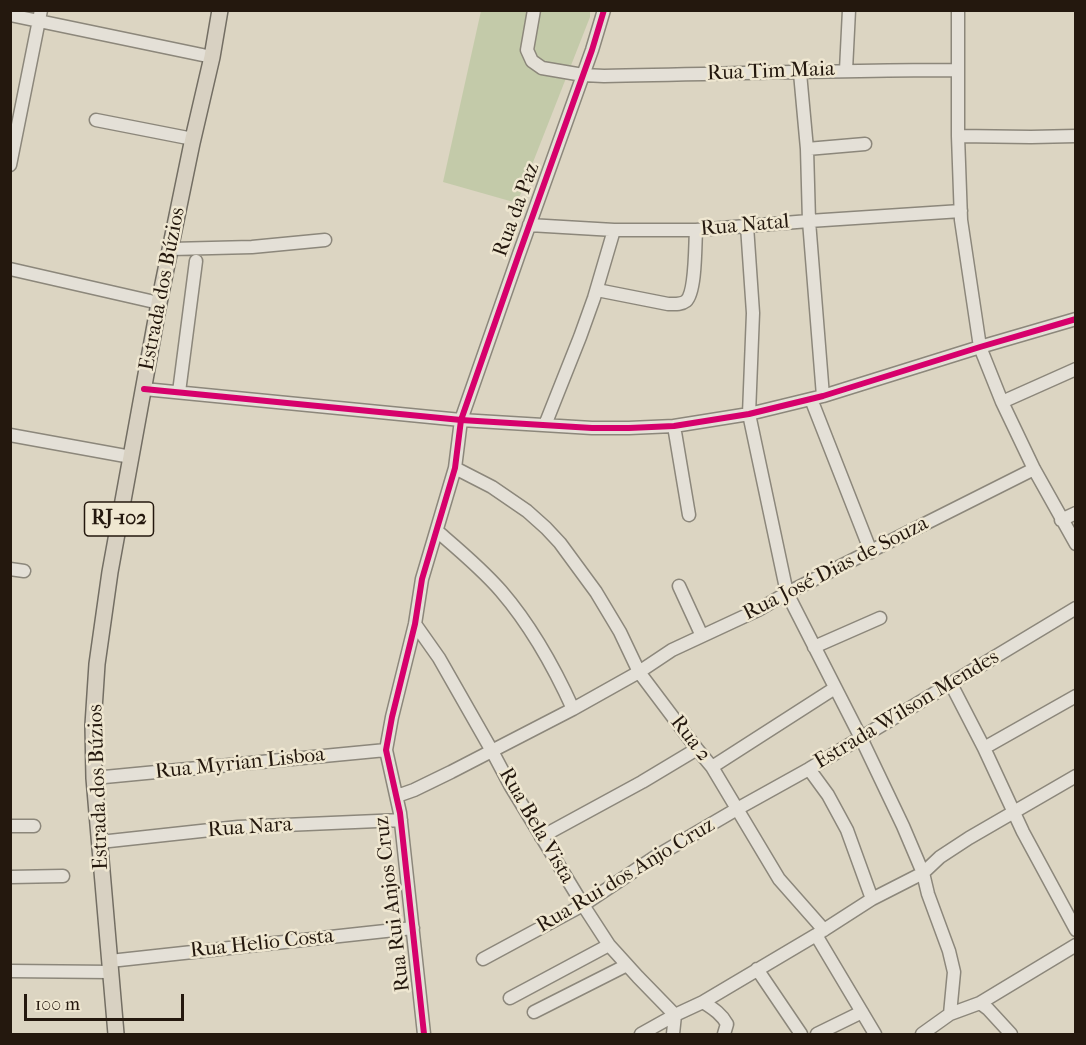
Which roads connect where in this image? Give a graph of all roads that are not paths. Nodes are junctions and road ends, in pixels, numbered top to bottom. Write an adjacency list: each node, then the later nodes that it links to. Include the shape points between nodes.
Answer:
1 (220, 10): 8 (main road, Estrada dos Búzios / RJ-102)
2 (534, 10): 12 (street, Rua Tim Maia, via 527,50 532,61 542,68)
3 (604, 10): 12 (street, Rua da Paz)
4 (849, 10): 9 (street)
5 (958, 10): 10 (street)
6 (10, 15): 7 (street)
7 (40, 15): 8 (street); 19 (street)
8 (212, 57): 16 (main road, Estrada dos Búzios / RJ-102)
9 (846, 70): 10 (street, Rua Tim Maia); 11 (street, Rua Tim Maia)
10 (958, 70): 14 (street)
11 (800, 73): 12 (street, Rua Tim Maia); 18 (street)
12 (583, 75): 22 (street, Rua da Paz)
13 (96, 120): 16 (street)
14 (958, 136): 15 (street); 20 (street)
15 (1076, 136)
16 (193, 139): 27 (main road, Estrada dos Búzios / RJ-102)
17 (865, 144): 18 (street)
18 (807, 149): 21 (street)
19 (10, 165)
20 (961, 211): 21 (street, Rua Natal); 33 (street)
21 (809, 221): 23 (street, Rua Natal); 37 (street)
22 (529, 225): 25 (street, Rua Natal); 40 (street, Rua da Paz)
23 (747, 226): 24 (street, Rua Natal); 39 (street, via 753,314)
24 (696, 230): 25 (street, Rua Natal); 30 (street, via 693,290 686,301 668,304)
25 (614, 231): 30 (street)
26 (325, 240): 27 (street)
27 (171, 249): 31 (main road, Estrada dos Búzios / RJ-102)
28 (196, 261): 36 (street)
29 (10, 269): 31 (street)
30 (597, 290): 41 (street)
31 (159, 303): 35 (main road, Estrada dos Búzios / RJ-102)
32 (1076, 319): 33 (street)
33 (980, 347): 37 (street); 38 (street)
34 (1076, 369): 38 (street)
35 (144, 389): 36 (street); 44 (main road, Estrada dos Búzios / RJ-102)
36 (179, 392): 40 (street)
37 (817, 397): 39 (street); 52 (street)
38 (1002, 402): 46 (street)
39 (749, 414): 42 (street); 56 (street)
40 (461, 420): 41 (street); 45 (street, Rua Rui Anjos Cruz)
41 (545, 425): 42 (street)
42 (674, 426): 48 (street)
43 (10, 435): 44 (street)
44 (131, 457): 75 (main road, Estrada dos Búzios / RJ-102, via 97,664)
45 (455, 468): 50 (street, Rua Rui Anjos Cruz); 62 (street, Rua 2, via 527,511 560,543 596,592)
46 (1034, 469): 49 (street); 52 (street, Rua José Dias de Souza)
47 (1076, 513): 49 (street)
48 (689, 515)
49 (1062, 520): 51 (street)
50 (437, 531): 59 (street, Rua Rui Anjos Cruz, via 422,579); 66 (street, via 500,590 521,617)
51 (1076, 544)
52 (871, 552): 56 (street, Rua José Dias de Souza)
53 (10, 569): 54 (street)
54 (24, 571)
55 (679, 586): 60 (street)
56 (787, 593): 60 (street, Rua José Dias de Souza); 61 (street)
57 (1076, 608): 63 (street, Estrada Wilson Mendes)
58 (880, 618): 61 (street)
59 (415, 624): 70 (street, Rua Rui Anjos Cruz); 71 (street, Rua Bela Vista)
60 (702, 636): 62 (street, Rua José Dias de Souza)
61 (814, 647): 64 (street)
62 (639, 672): 66 (street, Rua José Dias de Souza); 69 (street, Rua 2)
63 (951, 684): 67 (street, Estrada Wilson Mendes); 68 (street)
64 (835, 688): 67 (street); 72 (street)
65 (1076, 696): 68 (street)
66 (573, 709): 71 (street, Rua José Dias de Souza)
67 (861, 738): 73 (street, Estrada Wilson Mendes); 84 (street)
68 (984, 748): 78 (street)
69 (697, 749): 72 (street, Rua 2); 82 (street)
70 (386, 750): 75 (street, Rua Myrian Lisboa); 76 (street, Rua Rui Anjos Cruz)
71 (492, 751): 76 (street, Rua José Dias de Souza); 82 (street, Rua Bela Vista)
72 (712, 767): 77 (street, Rua 2)
73 (810, 769): 77 (street, Estrada Wilson Mendes); 87 (street, via 847,830)
74 (1076, 776): 78 (street)
75 (94, 778): 83 (main road, Estrada dos Búzios / RJ-102)
76 (397, 796): 79 (street, Rua Rui Anjos Cruz)
77 (737, 809): 88 (street, Rua Rui dos Anjo Cruz); 91 (street, via 779,879)
78 (1014, 811): 84 (street, via 940,857); 90 (street)
79 (401, 820): 83 (street, Rua Nara, via 238,827); 89 (street, Rua Rui Anjos Cruz)
80 (10, 826): 81 (street)
81 (34, 826)
82 (541, 837): 88 (street, Rua Bela Vista)
83 (100, 842): 96 (main road, Estrada dos Búzios / RJ-102)
84 (923, 873): 87 (street); 104 (street, via 954,972)
85 (63, 876): 86 (street)
86 (10, 877)
87 (872, 899): 91 (street)
88 (582, 905): 92 (street, Rua Bela Vista); 94 (street, Rua Rui dos Anjo Cruz)
89 (413, 928): 96 (street, Rua Helio Costa); 107 (street, Rua Rui Anjos Cruz)
90 (1076, 930)
91 (820, 932): 97 (street); 103 (street)
92 (609, 945): 95 (street, Rua Bela Vista); 99 (street)
93 (1076, 945): 101 (street)
94 (483, 959)
95 (627, 964): 102 (street); 105 (street, Rua Bela Vista)
96 (111, 966): 98 (street, Rua Helio Costa); 106 (main road, Estrada dos Búzios / RJ-102)
97 (757, 969): 100 (street); 111 (street)
98 (10, 971)
99 (510, 998)
100 (703, 1002): 105 (street); 110 (street, via 727,1024)
101 (980, 1003): 104 (street); 115 (street)
102 (534, 1012)
103 (862, 1012): 112 (street); 113 (street)
104 (950, 1014): 114 (street)
105 (675, 1015): 108 (street); 109 (street)
106 (117, 1035)
107 (424, 1035)
108 (641, 1035)
109 (673, 1035)
110 (724, 1035)
111 (801, 1035)
112 (817, 1035)
113 (875, 1035)
114 (922, 1035)
115 (1011, 1035)

